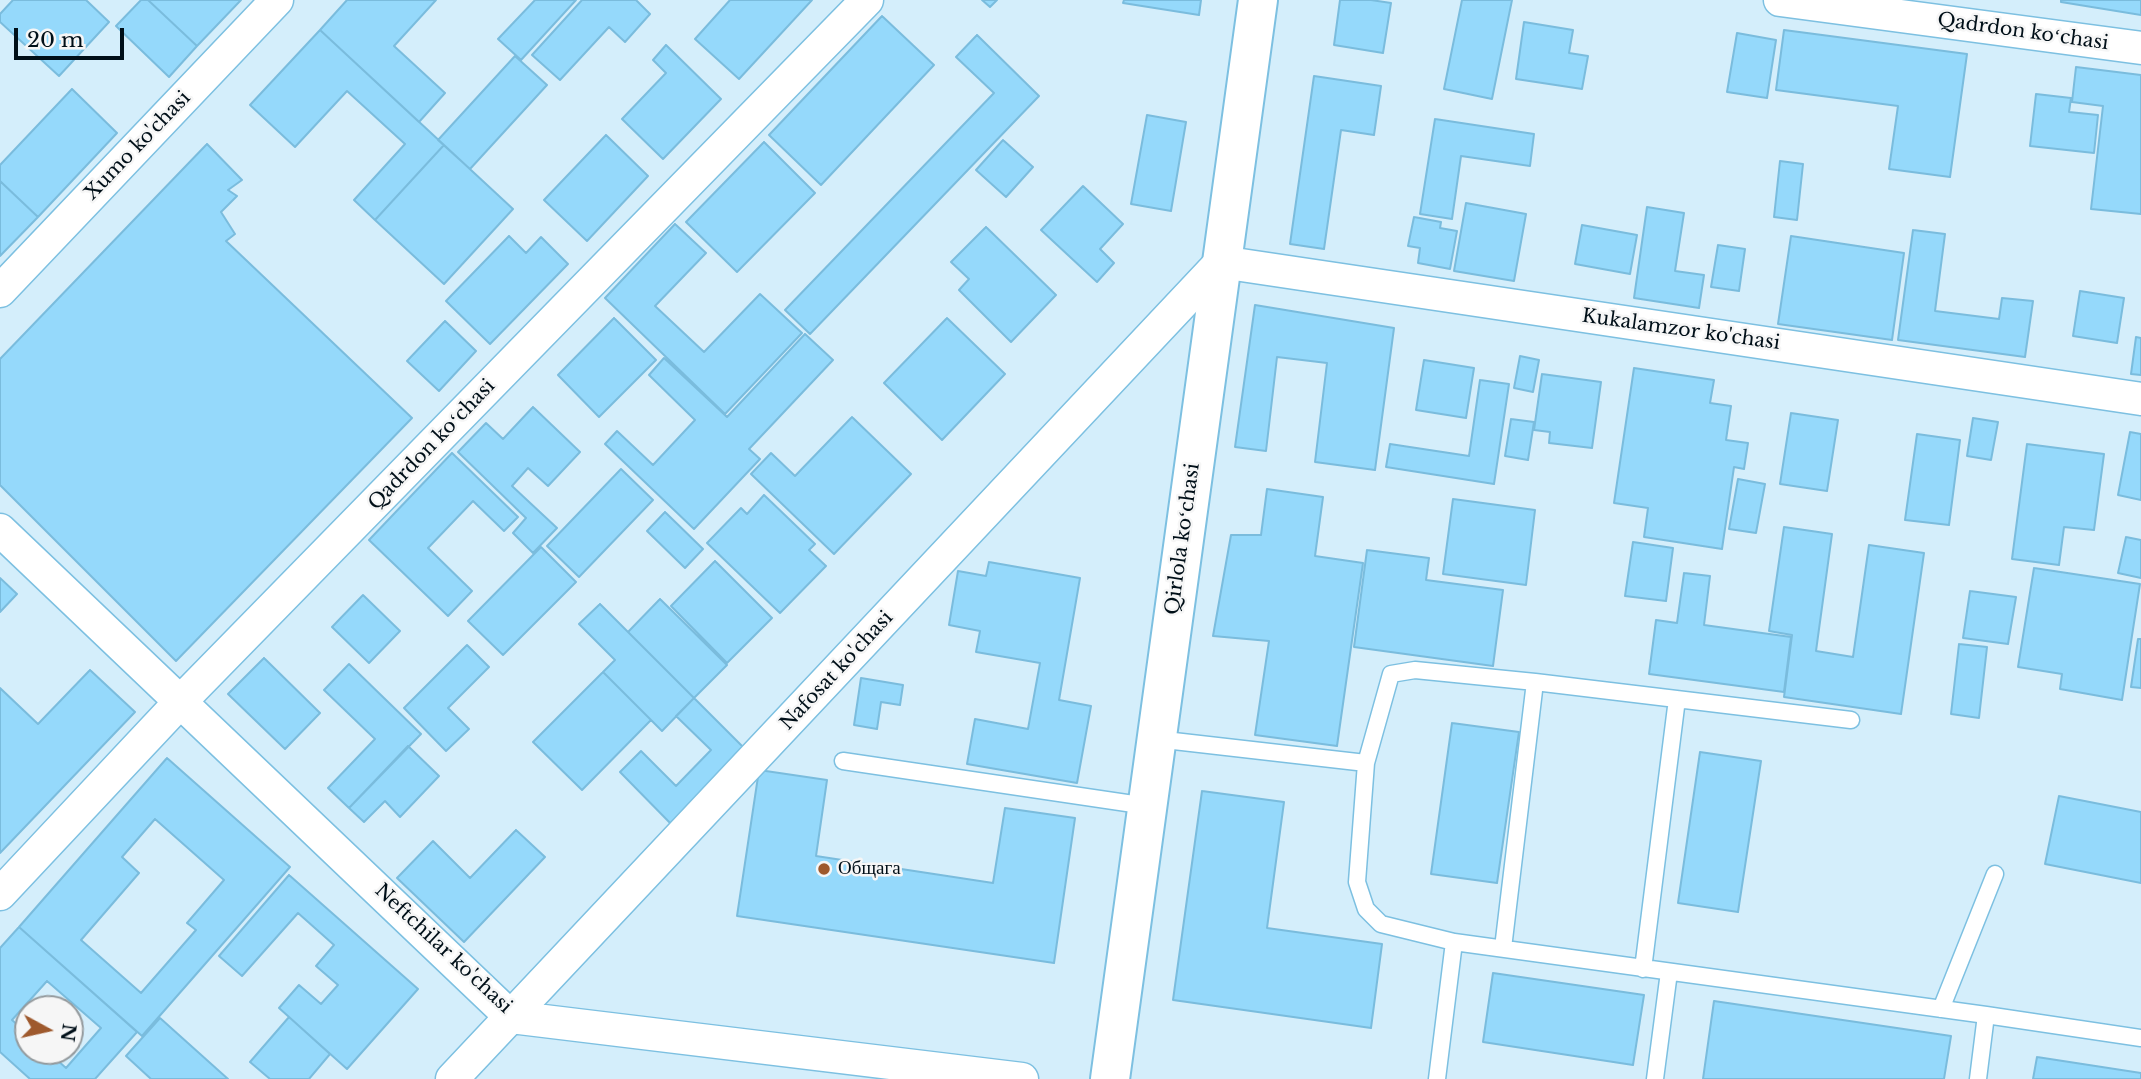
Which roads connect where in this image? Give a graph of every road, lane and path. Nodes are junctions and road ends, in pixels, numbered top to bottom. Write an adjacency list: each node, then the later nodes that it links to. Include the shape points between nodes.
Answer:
1 (277, 0): 7 (street, Xumo ko'chasi)
2 (867, 0): 12 (street, Qadrdon koʻchasi)
3 (1258, 0): 6 (street, Qirlola koʻchasi)
4 (1780, 0): 5 (street, Qadrdon koʻchasi)
5 (2141, 48)
6 (1221, 262): 8 (street, Kukalamzor ko'chasi); 14 (street, Qirlola koʻchasi); 26 (street, Nafosat ko'chasi)
7 (0, 291)
8 (2141, 399)
9 (0, 530): 12 (street, Neftchilar ko'chasi)
10 (1535, 682): 11 (lane); 16 (lane, via 1415,670 1391,674); 21 (lane)
11 (1677, 699): 13 (lane); 22 (lane)
12 (181, 701): 19 (street, Qadrdon koʻchasi); 26 (street, Neftchilar ko'chasi)
13 (1851, 720)
14 (1156, 739): 16 (lane); 17 (street, Qirlola koʻchasi)
15 (843, 761): 17 (lane)
16 (1366, 763): 20 (lane, via 1357,882 1366,909 1381,924)
17 (1147, 806): 30 (street, Qirlola koʻchasi)
18 (1995, 874): 24 (lane)
19 (0, 894)
20 (1454, 942): 21 (lane); 31 (lane)
21 (1503, 948): 22 (lane)
22 (1643, 969): 23 (lane)
23 (1669, 972): 24 (lane); 32 (lane)
24 (1941, 1009): 25 (lane)
25 (1986, 1015): 27 (lane); 33 (lane)
26 (511, 1017): 28 (street, Nafosat ko'chasi); 29 (street, Neftchilar ko'chasi)
27 (2141, 1038)
28 (452, 1079)
29 (1022, 1079)
30 (1110, 1079)
31 (1437, 1079)
32 (1655, 1079)
33 (1978, 1079)

